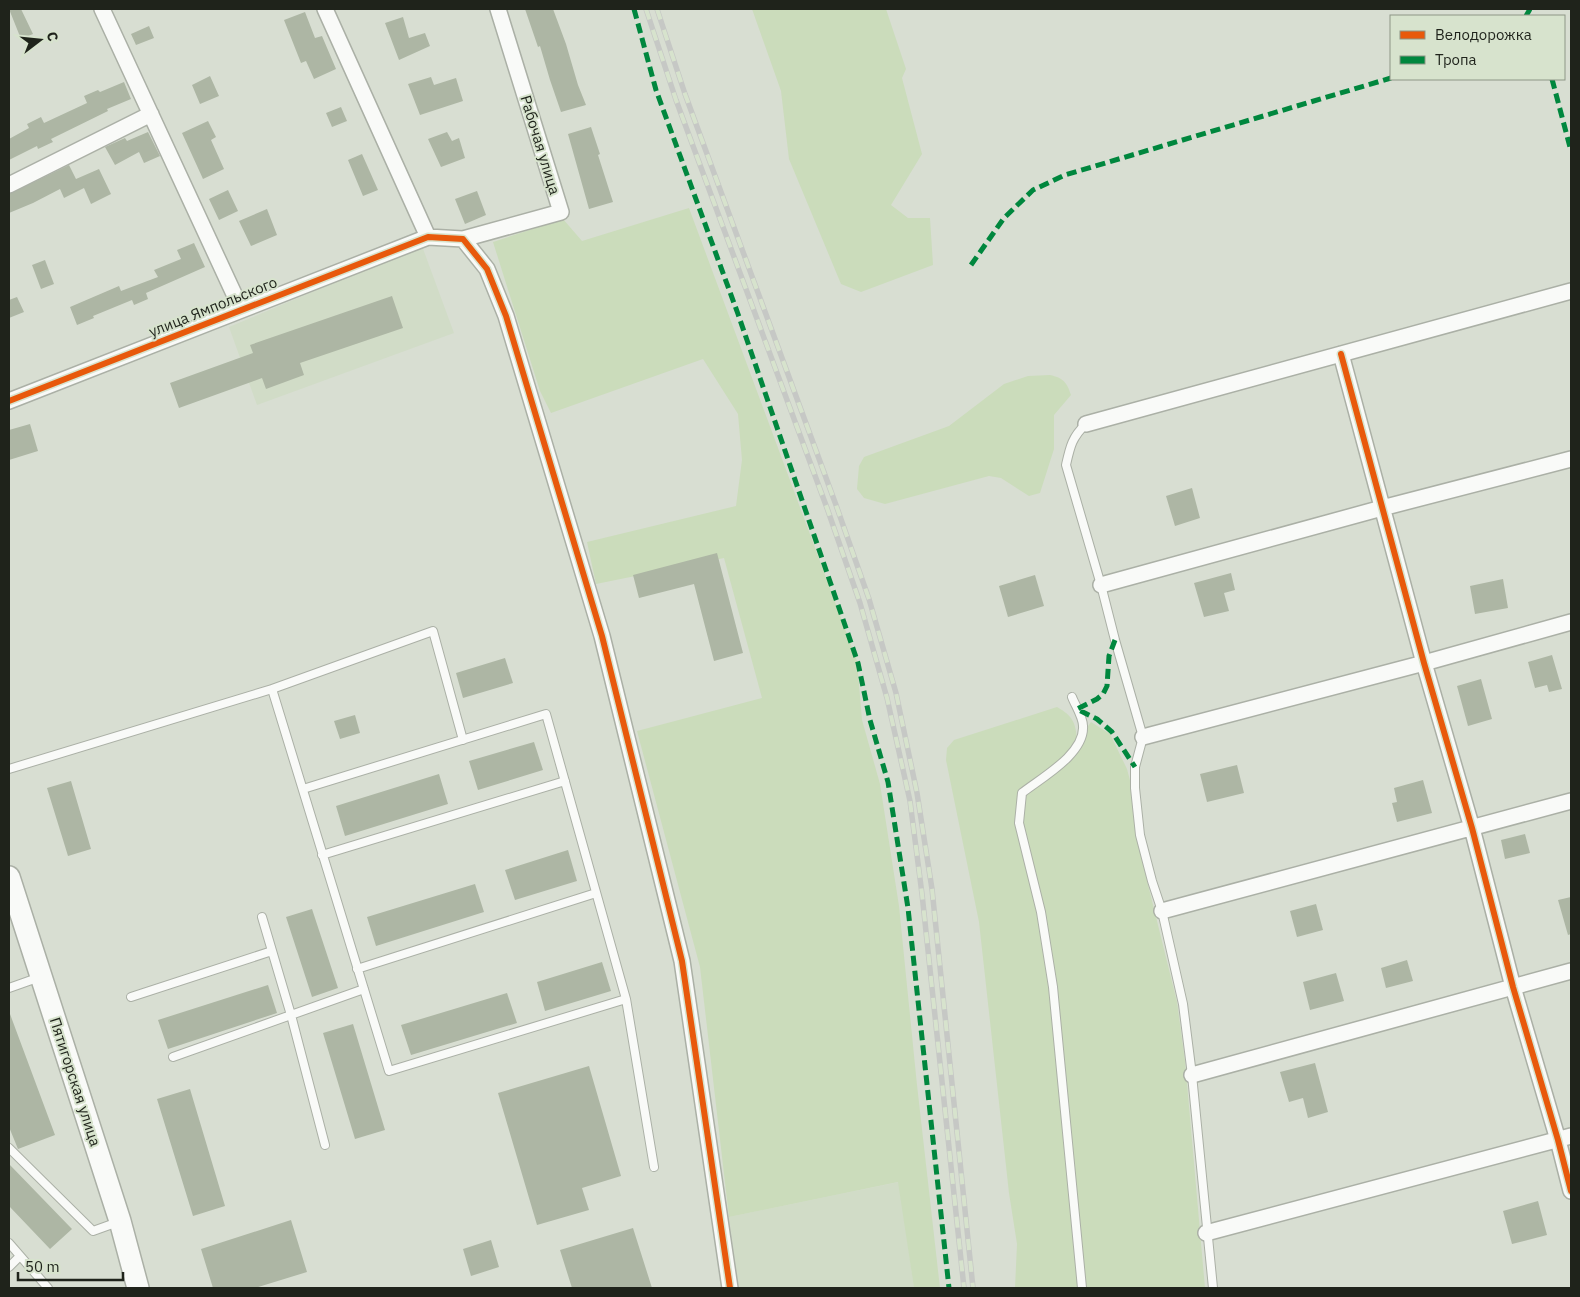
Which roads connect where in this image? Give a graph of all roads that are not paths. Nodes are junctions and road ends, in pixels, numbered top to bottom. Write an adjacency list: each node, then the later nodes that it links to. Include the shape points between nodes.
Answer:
1 (102, 9): 4 (street, улица Ямпольского)
2 (325, 9): 6 (street)
3 (498, 9): 7 (street, Рабочая улица, via 561,212)
4 (151, 114): 5 (street); 9 (street, улица Ямпольского)
5 (9, 185)
6 (428, 236): 7 (street); 9 (street, улица Ямпольского)
7 (463, 239): 56 (street, via 487,269 506,316 602,636 682,961)
8 (1571, 291): 10 (street)
9 (241, 309): 11 (street, улица Ямпольского)
10 (1341, 354): 12 (street); 14 (street)
11 (9, 402)
12 (1086, 424): 15 (lane, via 1076,433 1066,465)
13 (1571, 459): 14 (street)
14 (1382, 508): 15 (street); 17 (street)
15 (1101, 585): 20 (lane)
16 (1571, 622): 17 (street)
17 (1424, 663): 20 (street); 26 (street)
18 (272, 689): 21 (lane, via 433,631); 22 (lane); 24 (lane)
19 (1072, 697): 57 (lane, via 1083,726 1080,742 1072,754 1022,793 1019,823 1041,912 1054,987)
20 (1143, 737): 30 (lane, via 1134,788 1140,835)
21 (463, 740): 23 (lane, via 546,714); 24 (lane)
22 (9, 769)
23 (565, 781): 27 (lane); 29 (lane)
24 (302, 790): 27 (lane)
25 (1571, 801): 26 (street)
26 (1472, 828): 30 (street); 36 (street)
27 (322, 855): 33 (lane)
28 (9, 878): 35 (main road, Пятигорская улица)
29 (596, 893): 33 (lane); 40 (lane)
30 (1162, 911): 43 (lane, via 1182,1004)
31 (262, 917): 32 (lane)
32 (272, 951): 39 (lane); 41 (lane)
33 (357, 969): 38 (lane)
34 (1571, 971): 36 (street)
35 (40, 977): 37 (lane); 49 (main road, Пятигорская улица)
36 (1513, 987): 43 (street); 44 (street)
37 (9, 988)
38 (364, 990): 40 (lane, via 389,1071); 41 (lane)
39 (131, 996)
40 (626, 999): 47 (lane)
41 (291, 1015): 42 (lane); 45 (lane)
42 (173, 1058)
43 (1192, 1075): 50 (lane)
44 (1565, 1138): 48 (street); 50 (street)
45 (325, 1144)
46 (9, 1148): 49 (lane, via 93,1231)
47 (654, 1167)
48 (1571, 1191)
49 (120, 1221): 55 (main road, Пятигорская улица)
50 (1206, 1233): 58 (lane)
51 (9, 1243): 52 (lane)
52 (20, 1256): 53 (lane); 54 (lane)
53 (9, 1267)
54 (48, 1288)
55 (138, 1288)
56 (730, 1288)
57 (1082, 1288)
58 (1213, 1288)

